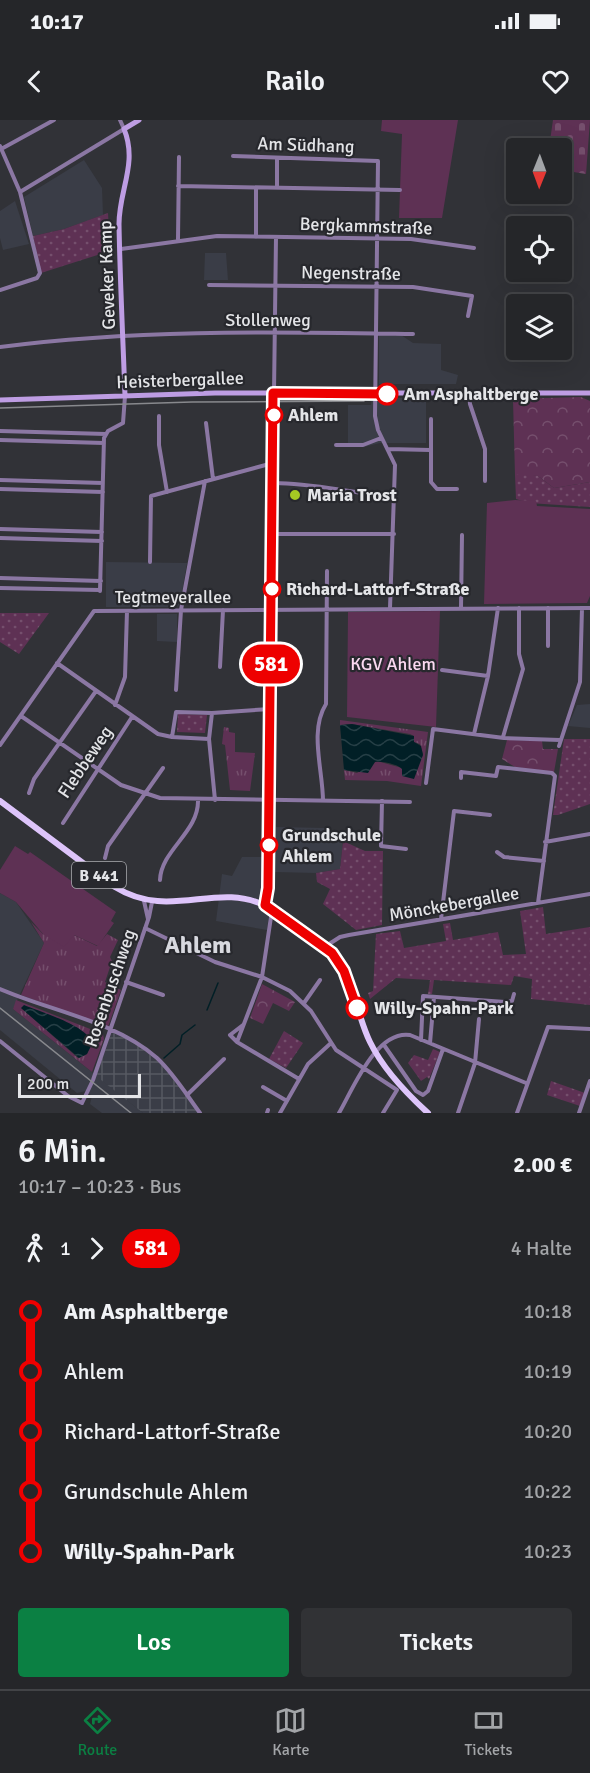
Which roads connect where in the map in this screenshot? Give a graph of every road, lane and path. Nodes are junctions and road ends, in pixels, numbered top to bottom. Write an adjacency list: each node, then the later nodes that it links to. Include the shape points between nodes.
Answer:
1 (54, 120): 5 (street)
2 (120, 120): 4 (street, Geveker Kamp)
3 (139, 120): 4 (street)
4 (124, 129): 14 (street); 20 (street, Geveker Kamp, via 130,164 120,215)
5 (1, 147): 14 (street)
6 (233, 156): 8 (street, Am Südhang)
7 (179, 158): 9 (street)
8 (277, 158): 11 (street); 12 (street, Am Südhang, via 378,161)
9 (178, 186): 10 (street); 18 (street)
10 (256, 188): 11 (street); 15 (street)
11 (277, 188): 12 (street)
12 (378, 189): 13 (street); 17 (street)
13 (400, 190)
14 (20, 192): 24 (street, via 40,273 37,278)
15 (256, 237): 16 (street, Bergkammstraße); 18 (street, Bergkammstraße)
16 (276, 237): 17 (street, Bergkammstraße); 22 (street)
17 (377, 238): 19 (street, Bergkammstraße); 23 (street)
18 (178, 239): 20 (street, Bergkammstraße)
19 (474, 248)
20 (121, 249): 29 (street, Geveker Kamp)
21 (209, 285): 22 (street, Negenstraße)
22 (275, 285): 23 (street, Negenstraße); 26 (street)
23 (377, 287): 25 (street, Negenstraße, via 413,287 472,296); 27 (street)
24 (0, 290)
25 (468, 316)
26 (274, 334): 27 (street, Stollenweg); 29 (street, Stollenweg); 31 (street)
27 (376, 334): 28 (street, Stollenweg); 33 (street)
28 (413, 334)
29 (124, 337): 30 (street, Stollenweg); 35 (street, Geveker Kamp)
30 (0, 347)
31 (273, 393): 33 (street, Heisterbergallee); 35 (street, Heisterbergallee); 52 (street)
32 (590, 393): 34 (street, Heisterbergallee)
33 (376, 394): 34 (street, Heisterbergallee); 44 (street, via 376,422)
34 (469, 394): 57 (street, via 485,449)
35 (125, 396): 36 (street, Heisterbergallee); 43 (street, via 123,423)
36 (0, 400)
37 (159, 416): 66 (street, via 159,445)
38 (431, 419): 51 (street)
39 (206, 423): 53 (street)
40 (0, 431): 41 (street)
41 (8, 431): 42 (street); 46 (street)
42 (70, 433): 43 (street); 47 (street)
43 (106, 434): 48 (street)
44 (381, 438): 49 (street, via 363,446); 50 (street)
45 (0, 440): 46 (street)
46 (8, 440): 47 (street)
47 (70, 442): 48 (street)
48 (104, 443): 59 (street)
49 (336, 446)
50 (388, 449): 51 (street); 67 (street, via 395,465)
51 (430, 450): 63 (street, via 430,482 437,489)
52 (274, 464): 53 (street); 60 (street)
53 (213, 479): 56 (street)
54 (0, 480): 55 (street)
55 (7, 480): 58 (street); 62 (street)
56 (205, 481): 66 (street); 95 (street)
57 (485, 481)
58 (69, 482): 59 (street); 64 (street)
59 (103, 483): 65 (street)
60 (274, 483): 67 (street); 72 (street)
61 (0, 489): 62 (street)
62 (7, 489): 64 (street)
63 (457, 489)
64 (69, 491): 65 (street)
65 (103, 492): 71 (street)
66 (167, 492): 78 (street, via 152,496)
67 (394, 496): 73 (street)
68 (0, 529): 69 (street)
69 (6, 529): 70 (street); 75 (street)
70 (67, 531): 71 (street); 76 (street)
71 (102, 532): 77 (street)
72 (273, 534): 73 (street); 92 (street)
73 (394, 534): 85 (street)
74 (462, 535): 86 (street)
75 (3, 538): 76 (street)
76 (67, 540): 77 (street)
77 (102, 541): 82 (street)
78 (150, 562)
79 (327, 570): 93 (street)
80 (2, 578): 81 (street); 83 (street)
81 (65, 580): 82 (street); 84 (street)
82 (101, 581): 84 (street, via 100,591)
83 (2, 588): 84 (street)
84 (65, 589)
85 (390, 608): 86 (street, Tegtmeyerallee); 93 (street, Tegtmeyerallee)
86 (461, 608): 87 (street, Tegtmeyerallee)
87 (498, 608): 88 (street, Tegtmeyerallee); 101 (street)
88 (519, 608): 89 (street, Tegtmeyerallee); 111 (street, via 519,654 523,669)
89 (548, 608): 90 (street, Tegtmeyerallee); 97 (street)
90 (582, 608): 91 (street, Tegtmeyerallee); 113 (street, via 580,682)
91 (590, 608)
92 (272, 609): 93 (street, Tegtmeyerallee); 96 (street, Tegtmeyerallee); 105 (street)
93 (327, 609): 127 (street, via 326,704 319,715 318,742)
94 (127, 610): 95 (street, Tegtmeyerallee); 98 (street, Tegtmeyerallee, via 94,611); 104 (street, via 125,677)
95 (181, 610): 96 (street, Tegtmeyerallee); 102 (street)
96 (223, 610): 99 (street)
97 (548, 646)
98 (57, 663): 103 (street); 107 (street, Tegtmeyerallee)
99 (220, 667)
100 (442, 670): 101 (street)
101 (488, 676): 109 (street)
102 (176, 690)
103 (96, 691): 104 (street); 114 (street)
104 (115, 705): 108 (street)
105 (270, 708): 106 (street); 126 (street)
106 (212, 713): 110 (street, via 176,712); 112 (street)
107 (21, 716): 114 (street); 115 (street, Tegtmeyerallee)
108 (132, 717): 110 (street, via 158,734); 118 (street, Flebbeweg)
109 (474, 735): 111 (street); 120 (street, via 433,729)
110 (172, 737): 112 (street)
111 (502, 737): 113 (street)
112 (209, 739): 124 (street)
113 (560, 740): 116 (street)
114 (60, 742): 118 (street); 121 (street)
115 (0, 745)
116 (559, 746)
117 (163, 768): 122 (street)
118 (98, 770): 122 (street); 131 (street, Flebbeweg)
119 (460, 778): 133 (street, via 461,772 496,776 498,767 552,773 555,776)
120 (426, 783)
121 (29, 793)
122 (145, 794): 123 (street); 136 (street, via 108,846)
123 (198, 800): 124 (street); 138 (street, via 192,825 160,869)
124 (215, 800): 126 (street)
125 (0, 801): 140 (main road, B 441, via 116,887)
126 (269, 801): 127 (street); 142 (street)
127 (323, 801): 128 (street)
128 (382, 801): 129 (street); 134 (street, via 381,846)
129 (410, 802)
130 (490, 815): 144 (street, via 454,811)
131 (63, 823)
132 (590, 834): 133 (street)
133 (546, 842): 137 (street)
134 (406, 849)
135 (497, 852): 137 (street, via 504,857)
136 (105, 858)
137 (544, 861): 141 (street)
138 (160, 880)
139 (590, 894): 141 (street, Mönckebergallee)
140 (148, 901): 142 (main road, B 441, via 177,903 227,897); 145 (street, Rosenbuschweg)
141 (538, 903): 144 (street, Mönckebergallee)
142 (265, 905): 146 (main road, B 441)
143 (271, 917): 147 (street)
144 (441, 919): 146 (street, Mönckebergallee, via 340,938)
145 (145, 928): 147 (street, via 222,965); 149 (street, Rosenbuschweg)
146 (325, 947): 166 (main road, B 441, via 343,969)
147 (262, 977): 154 (street); 156 (street)
148 (320, 980): 154 (street)
149 (126, 982): 152 (street); 158 (street, Rosenbuschweg)
150 (0, 989): 158 (street)
151 (514, 994): 153 (street, via 512,1001 505,1002)
152 (163, 995)
153 (434, 997): 159 (street, via 423,996); 163 (street)
154 (304, 1003): 162 (street)
155 (479, 1019): 168 (street)
156 (243, 1025): 161 (street); 161 (street, via 230,1035)
157 (590, 1029): 172 (street, via 548,1027)
158 (110, 1030): 160 (street, Rosenbuschweg, via 82,1103); 174 (street, via 156,1057)
159 (421, 1040): 163 (street); 164 (street, via 397,1035)
160 (0, 1041)
161 (237, 1042): 170 (street)
162 (331, 1043): 169 (street); 170 (street)
163 (430, 1043): 165 (street)
164 (384, 1045): 165 (street, via 416,1091 423,1095); 166 (street)
165 (443, 1049): 168 (street)
166 (375, 1051): 169 (street); 180 (main road, B 441, via 393,1077)
167 (224, 1059): 174 (street)
168 (475, 1063): 172 (street); 181 (street)
169 (364, 1069): 178 (street); 179 (street, via 397,1090)
170 (299, 1079): 175 (street)
171 (590, 1081): 183 (street)
172 (525, 1083): 182 (street)
173 (262, 1087): 175 (street)
174 (187, 1095): 176 (street)
175 (287, 1101): 177 (street)
176 (200, 1113)
177 (280, 1113)
178 (339, 1113)
179 (383, 1113)
180 (428, 1113)
181 (458, 1113)
182 (517, 1113)
183 (579, 1113)

